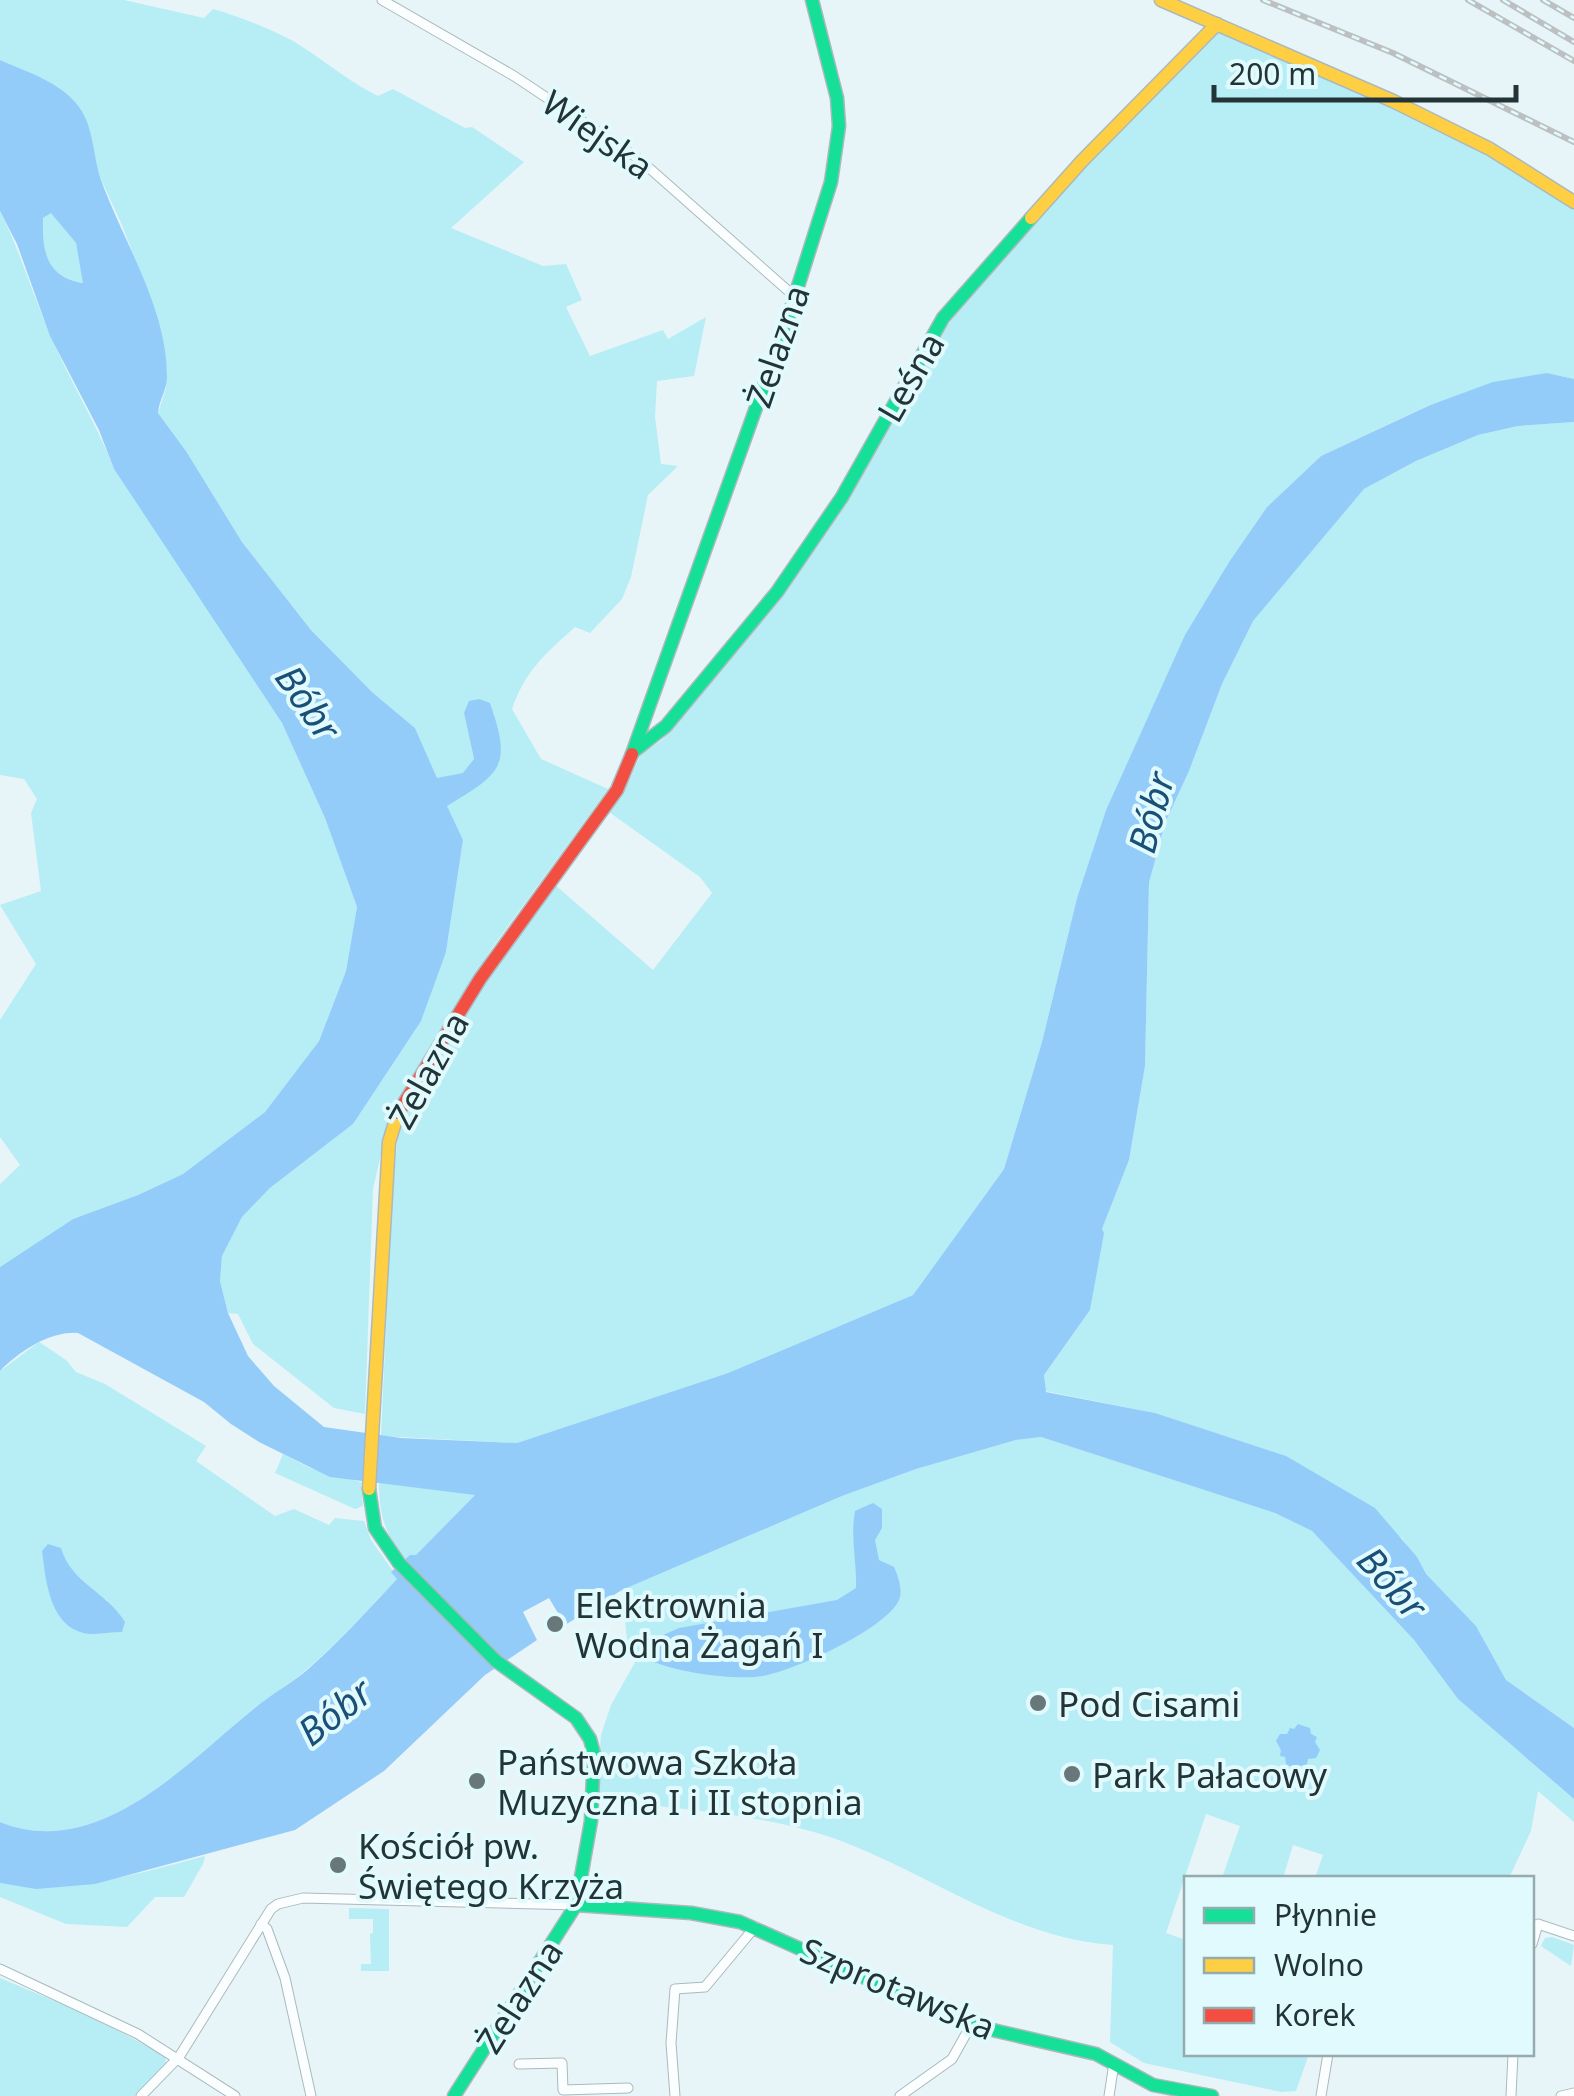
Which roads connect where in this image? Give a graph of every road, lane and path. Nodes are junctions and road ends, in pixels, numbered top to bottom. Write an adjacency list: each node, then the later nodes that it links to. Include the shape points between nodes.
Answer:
1 (382, 0): 6 (street, Wiejska, via 639,159)
2 (1161, 0): 4 (street)
3 (813, 1): 6 (street, Żelazna, via 834,73 839,126 827,199)
4 (1217, 24): 5 (street, via 1490,149); 7 (street, Leśna, via 1082,161 943,318 842,497 786,580 666,726)
5 (1574, 202)
6 (794, 296): 7 (street, Żelazna)
7 (633, 752): 8 (street, Żelazna, via 617,790 480,979 393,1121 373,1415 369,1496 377,1535 503,1666 568,1711 591,1739 594,1781)
8 (576, 1905): 9 (street, Szprotawska, via 303,1898 278,1904); 10 (street, Szprotawska, via 707,1915); 26 (street, Żelazna)
9 (261, 1924): 17 (street, Szprotawska); 25 (street, via 285,1978)
10 (755, 1927): 14 (street, Szprotawska); 27 (street, Szprotawska, via 705,1987 675,1989)
11 (1574, 1936): 12 (street, via 1538,1924)
12 (1534, 1937)
13 (0, 1969): 17 (street)
14 (971, 2025): 18 (street, Szprotawska); 28 (street, via 952,2058)
15 (1328, 2056): 31 (street)
16 (1513, 2056): 32 (street)
17 (179, 2058): 23 (street, Szprotawska); 24 (street)
18 (1114, 2063): 29 (street); 30 (street, Szprotawska, via 1153,2085)
19 (519, 2064): 21 (street, via 562,2063 563,2090)
20 (628, 2088): 21 (street)
21 (611, 2093)
22 (1574, 2093): 33 (street)
23 (142, 2096)
24 (235, 2096)
25 (310, 2096)
26 (454, 2096)
27 (675, 2096)
28 (900, 2096)
29 (1110, 2096)
30 (1212, 2096)
31 (1321, 2096)
32 (1511, 2096)
33 (1561, 2096)

